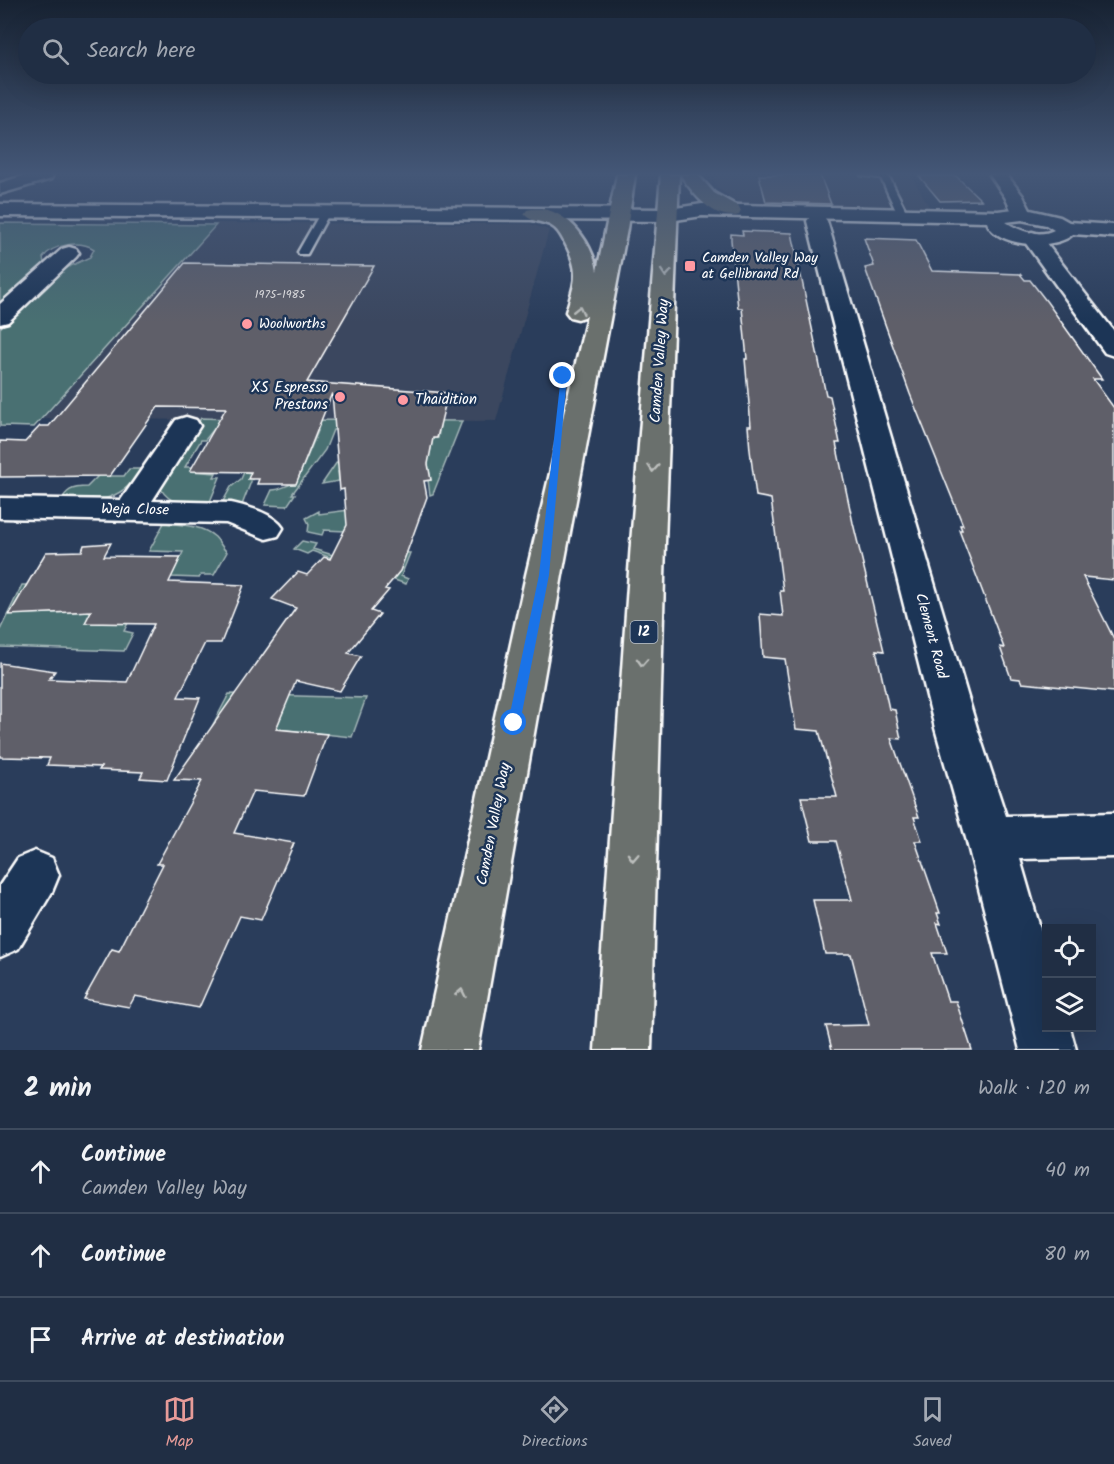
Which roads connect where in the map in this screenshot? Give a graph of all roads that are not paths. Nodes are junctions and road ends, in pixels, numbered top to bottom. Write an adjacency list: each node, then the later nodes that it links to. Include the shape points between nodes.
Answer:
1 (318, 224): 13 (lane)
2 (562, 224): 21 (main road, one-way to 2, via 563,376 587,276 585,260)
3 (618, 224): 21 (main road, Camden Valley Way)
4 (668, 224): 27 (main road, Camden Valley Way / 12, one-way to 27)
5 (818, 224): 23 (street, Clement Road)
6 (892, 224): 9 (street)
7 (994, 224): 9 (street)
8 (1057, 224): 10 (street)
9 (1004, 225): 12 (street)
10 (1064, 228): 11 (street); 12 (street, via 1062,236)
11 (1114, 231)
12 (1032, 238): 16 (street)
13 (303, 252)
14 (69, 254): 15 (street)
15 (0, 317)
16 (1113, 345)
17 (186, 426): 19 (street)
18 (0, 508): 19 (street, Weja Close)
19 (131, 509): 20 (street, Weja Close, via 231,513)
20 (266, 528)
21 (544, 575): 26 (main road, Camden Valley Way, one-way to 21)
22 (1114, 836): 23 (street)
23 (990, 838): 28 (street, Clement Road)
24 (35, 875): 25 (street)
25 (0, 931)
26 (450, 1050)
27 (623, 1050)
28 (1048, 1050)

